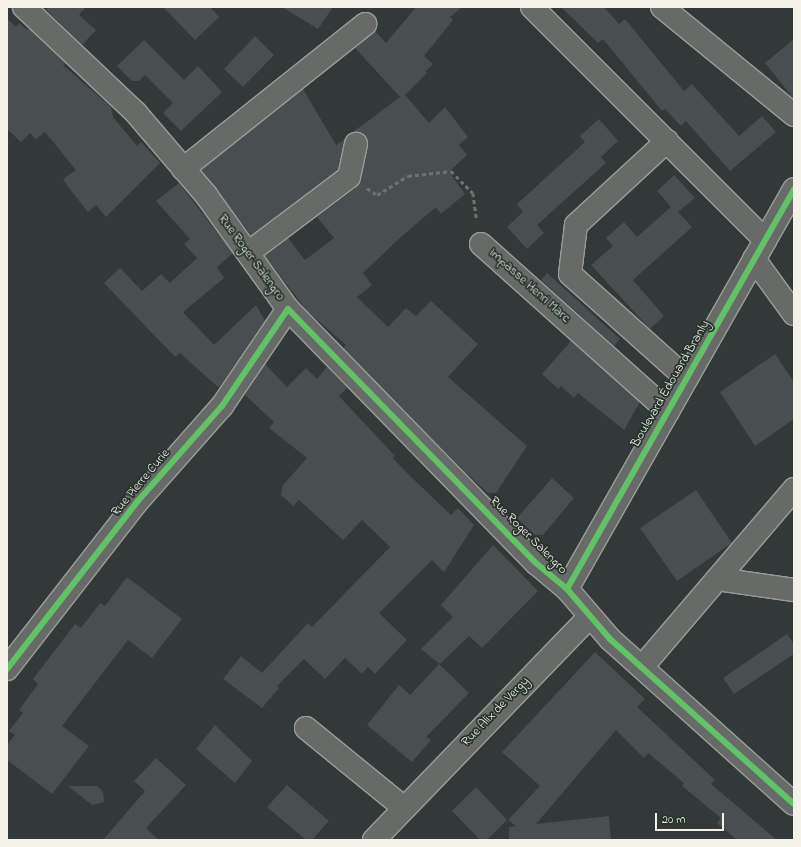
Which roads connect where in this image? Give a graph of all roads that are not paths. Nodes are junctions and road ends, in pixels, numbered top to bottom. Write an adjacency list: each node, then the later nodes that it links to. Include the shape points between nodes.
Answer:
1 (532, 7): 6 (street)
2 (662, 7): 5 (street)
3 (32, 10): 8 (street, Rue Roger Salengro, via 136,113)
4 (365, 24): 8 (street)
5 (794, 115)
6 (667, 141): 10 (street); 16 (street, via 576,224 570,274)
7 (356, 144): 12 (street, via 350,177)
8 (183, 169): 12 (street, Rue Roger Salengro)
9 (794, 189): 10 (street, Boulevard Édouard Branly)
10 (765, 240): 13 (street, Boulevard Édouard Branly)
11 (481, 244): 17 (street, Impasse Henri Marc)
12 (248, 254): 14 (street, Rue Roger Salengro)
13 (754, 259): 15 (street); 16 (street, Boulevard Édouard Branly)
14 (288, 309): 20 (street, Rue Roger Salengro, via 536,563); 24 (street, Rue Pierre Curie, via 222,406 137,502)
15 (794, 314)
16 (686, 378): 17 (street, Boulevard Édouard Branly)
17 (668, 410): 20 (street, Boulevard Édouard Branly)
18 (794, 490): 19 (street)
19 (717, 579): 21 (street); 23 (street)
20 (567, 590): 22 (street, Rue Roger Salengro)
21 (794, 590)
22 (589, 617): 23 (street, Rue Roger Salengro); 27 (street, Rue Alix de Vergy)
23 (642, 667): 26 (street, Rue Roger Salengro)
24 (7, 669)
25 (306, 728): 27 (street)
26 (794, 804)
27 (404, 808): 28 (street, Rue Alix de Vergy)
28 (374, 840)

